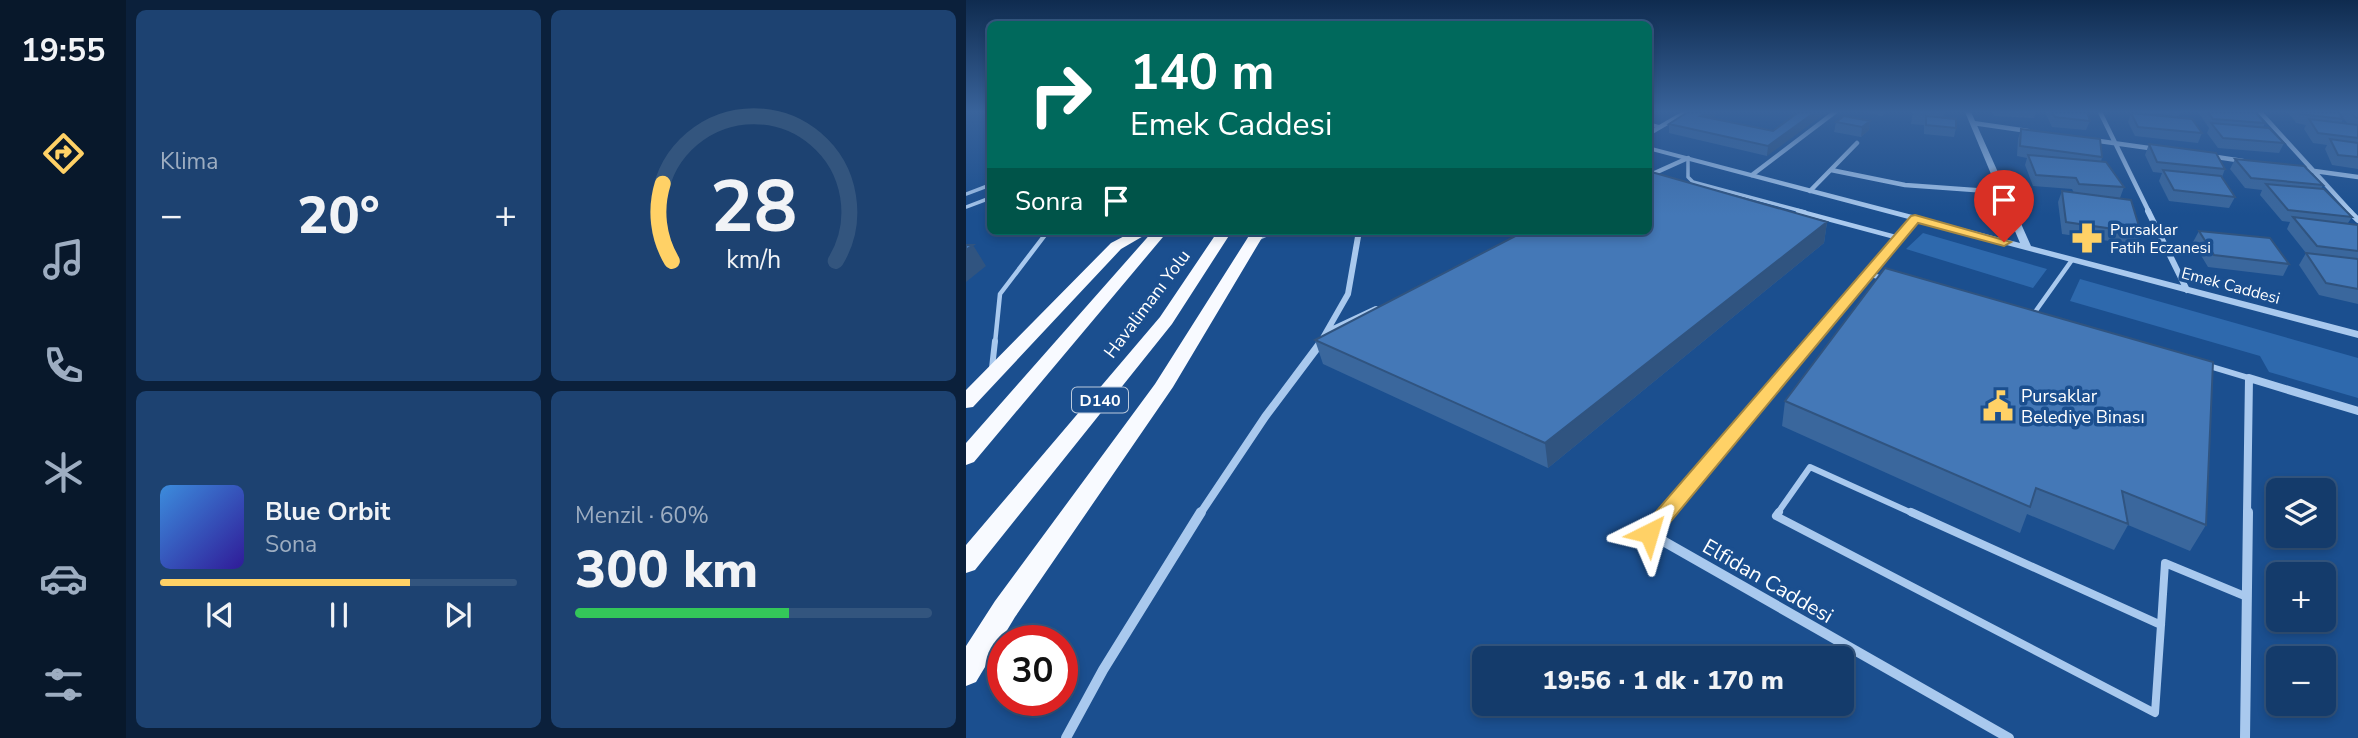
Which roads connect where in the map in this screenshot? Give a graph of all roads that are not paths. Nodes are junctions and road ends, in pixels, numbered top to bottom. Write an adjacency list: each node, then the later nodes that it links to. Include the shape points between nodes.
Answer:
1 (1790, 146): 16 (street)
2 (1854, 146): 13 (street)
3 (1983, 146): 20 (street)
4 (2116, 146): 37 (street)
5 (2140, 146): 8 (street)
6 (2292, 146): 14 (street)
7 (1652, 149): 10 (street, Emek Caddesi)
8 (2167, 150)
9 (2207, 156): 11 (street)
10 (1688, 158): 15 (street); 16 (street, Emek Caddesi); 32 (lane, via 1688,177 1693,182)
11 (2247, 162)
12 (2287, 167): 14 (street)
13 (1830, 170): 19 (street); 20 (street, via 1905,184)
14 (2314, 171): 17 (street); 25 (street)
15 (1652, 174)
16 (1752, 175): 19 (street, Emek Caddesi)
17 (2358, 177)
18 (987, 186): 21 (lane)
19 (1810, 191): 24 (street, Emek Caddesi)
20 (2002, 192): 33 (street)
21 (966, 194)
22 (987, 199): 23 (lane)
23 (966, 207)
24 (1915, 219): 32 (street, Elfidan Caddesi); 33 (street, Emek Caddesi)
25 (2358, 220)
26 (1045, 235): 45 (lane, via 1000,294)
27 (1137, 235): 45 (highway, via 1116,246)
28 (1158, 235): 49 (highway)
29 (1222, 235): 50 (highway, Havalimanı Yolu / D140, via 1166,320)
30 (1262, 235): 53 (highway)
31 (1358, 235): 42 (street, via 1348,294)
32 (1899, 238): 35 (street, Elfidan Caddesi)
33 (2027, 248): 34 (street, Emek Caddesi)
34 (2072, 260): 37 (street, Emek Caddesi); 40 (lane)
35 (1868, 274): 36 (lane); 55 (street, Elfidan Caddesi, via 1649,533)
36 (1894, 282)
37 (2187, 290): 43 (street, Emek Caddesi)
38 (1378, 308): 42 (street)
39 (2023, 309): 40 (lane)
40 (2035, 312): 41 (lane)
41 (2047, 316)
42 (1329, 331): 54 (street, via 1209,500)
43 (2358, 335)
44 (2199, 363): 46 (lane)
45 (991, 376): 47 (highway)
46 (2249, 378): 48 (street); 51 (street)
47 (966, 402)
48 (2358, 411)
49 (966, 457)
50 (966, 563)
51 (2247, 597): 52 (lane, via 2165,563); 56 (street)
52 (2161, 625): 52 (lane, via 1810,467 1776,516 2155,713)
53 (966, 672)
54 (1066, 738)
55 (2009, 738)
56 (2245, 738)

